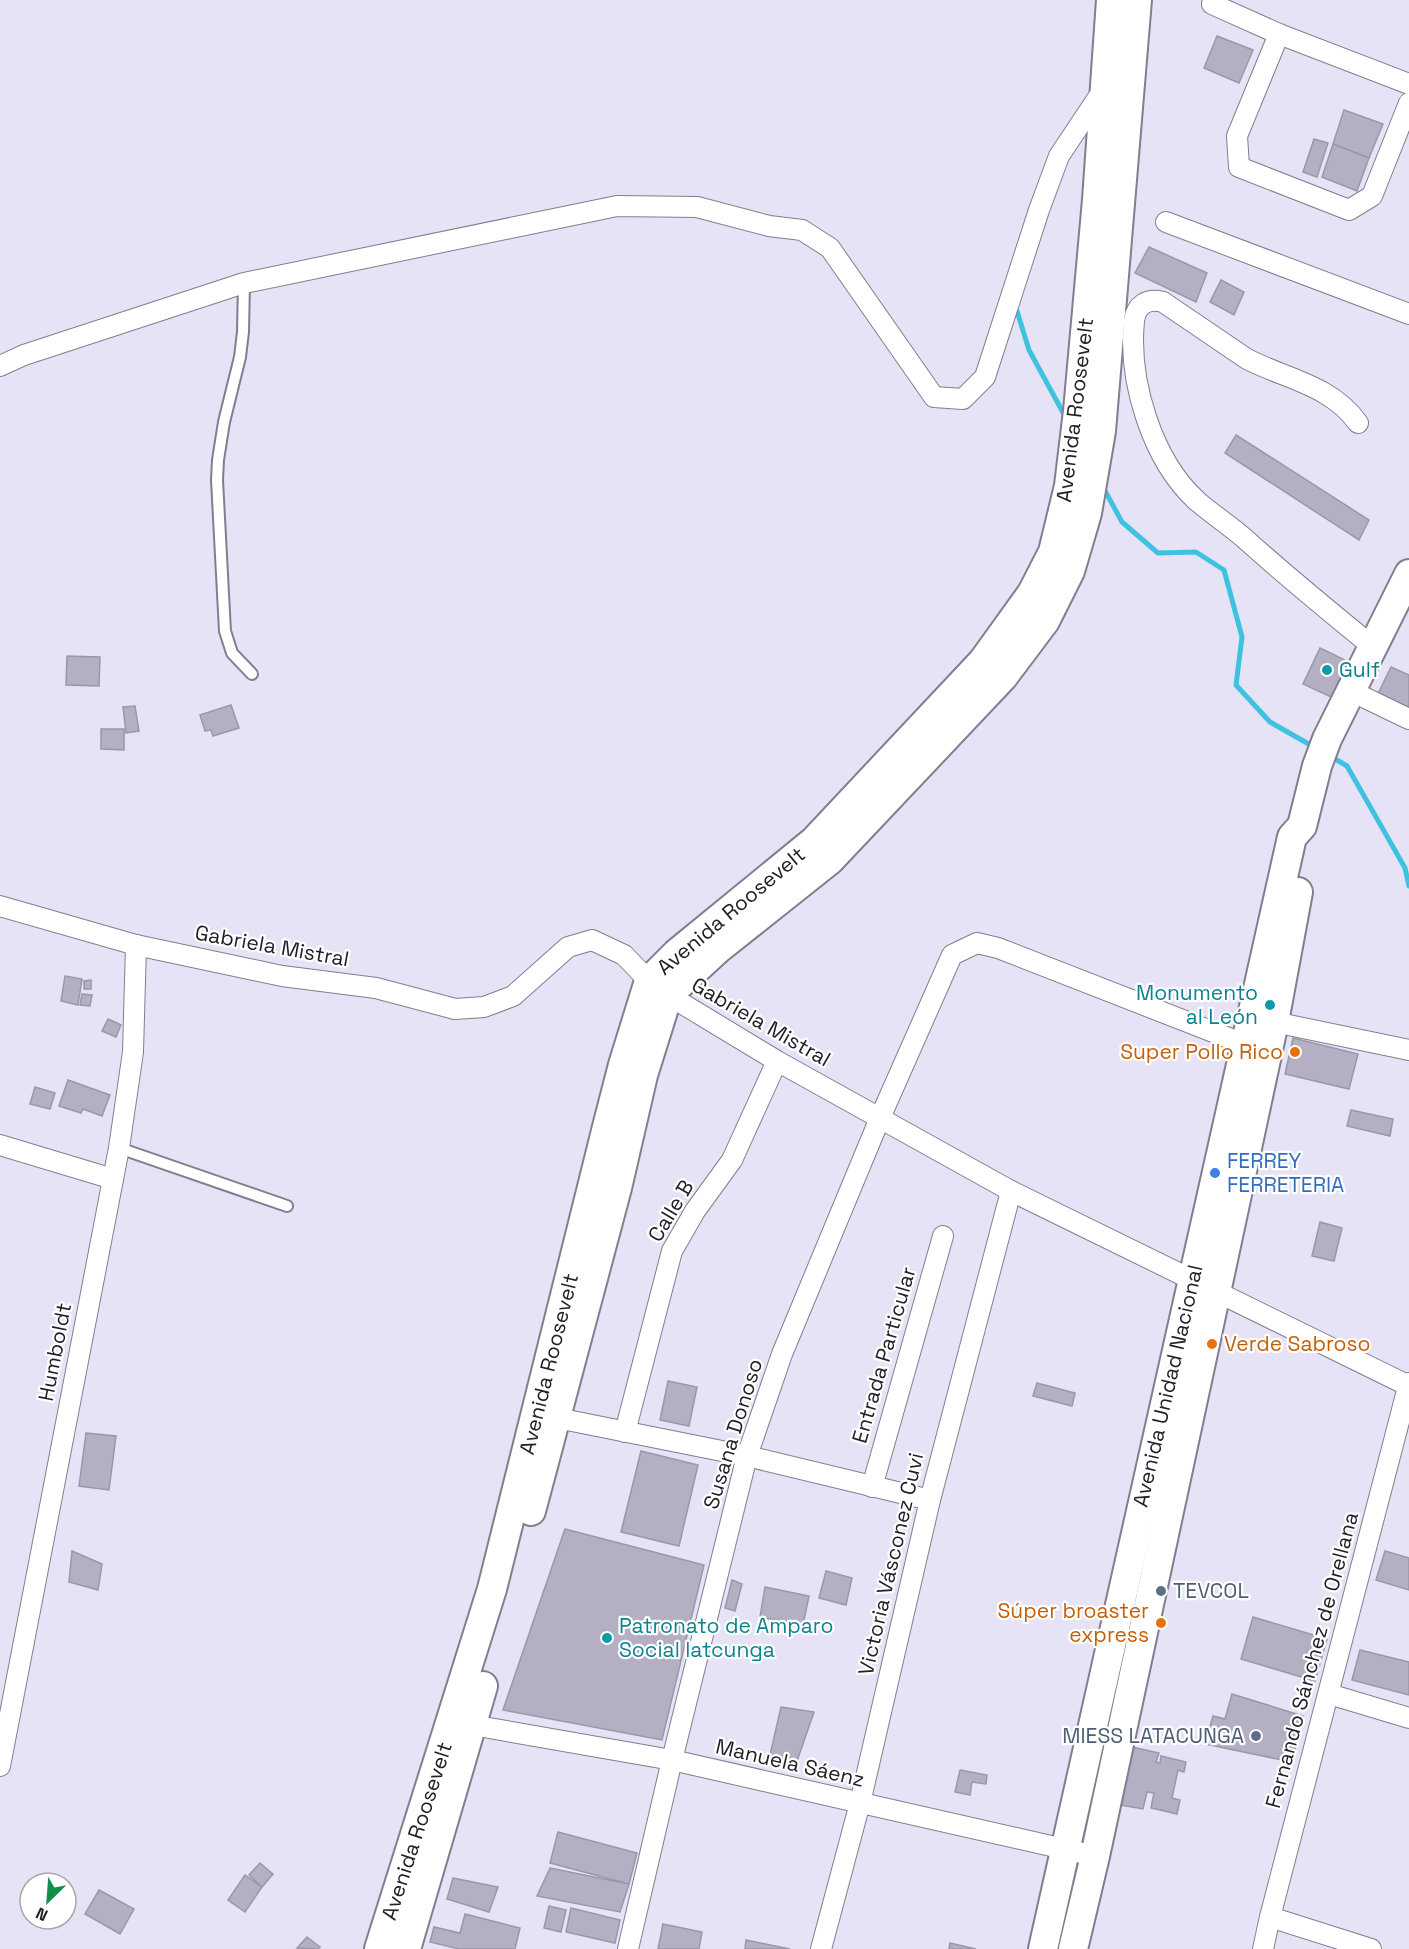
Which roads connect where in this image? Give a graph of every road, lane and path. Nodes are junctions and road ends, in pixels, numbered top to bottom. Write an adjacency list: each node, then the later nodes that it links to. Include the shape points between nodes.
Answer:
1 (1111, 0): 6 (street, Avenida Roosevelt)
2 (1137, 0): 8 (street, Avenida Roosevelt)
3 (1212, 4): 4 (street)
4 (1278, 34): 5 (street); 7 (street, via 1237,136 1239,167 1349,210 1372,196)
5 (1409, 84)
6 (1106, 85): 8 (street, Avenida Roosevelt); 10 (street, via 1059,156 985,377 963,399 933,397 830,248 801,230 769,226 697,207 617,206)
7 (1409, 104)
8 (1115, 124): 22 (street, Avenida Roosevelt, via 1069,486 1053,552 1032,593 983,662 814,841 677,953); 22 (street, Avenida Roosevelt, via 1101,431 1087,513 1070,571 1045,621 1003,677 830,861 718,949)
9 (1166, 222): 11 (street)
10 (244, 284): 12 (street, via 24,354); 16 (lane, via 240,357 220,441 217,480 225,631 232,653)
11 (1409, 314)
12 (0, 366)
13 (1358, 423): 15 (street, via 1344,406 1323,391 1247,359 1163,302 1145,302 1136,311 1134,354 1142,405 1156,442 1178,477 1197,500)
14 (1406, 585): 15 (street, Avenida Unidad Nacional)
15 (1373, 647): 17 (street, Avenida Unidad Nacional)
16 (252, 674)
17 (1346, 701): 18 (street); 19 (street, Avenida Unidad Nacional, via 1317,766)
18 (1409, 719)
19 (1302, 826): 23 (street, Avenida Unidad Nacional, via 1307,840); 24 (street, Avenida Unidad Nacional, via 1292,837)
20 (0, 906): 21 (street, Gabriela Mistral)
21 (136, 945): 22 (street, Gabriela Mistral, via 282,976 376,988 455,1010 484,1007 513,996 568,947 592,939 624,955); 29 (street, Humboldt, via 133,1052)
22 (659, 988): 26 (street, Gabriela Mistral); 36 (street, Avenida Roosevelt, via 617,1188); 50 (street, Avenida Roosevelt, via 623,1065 492,1589)
23 (1274, 1022): 25 (street); 34 (street, Avenida Unidad Nacional)
24 (1244, 1044): 27 (street, Susana Donoso, via 998,948 976,943 952,955); 34 (street, Avenida Unidad Nacional)
25 (1409, 1050)
26 (777, 1061): 27 (street, Gabriela Mistral); 37 (street, Calle B, via 732,1160 672,1251)
27 (880, 1118): 31 (street, Gabriela Mistral); 38 (street, Susana Donoso, via 782,1354)
28 (0, 1145): 30 (street)
29 (118, 1148): 30 (street, Humboldt); 32 (lane)
30 (113, 1179): 45 (street, Humboldt)
31 (1011, 1191): 34 (street, Gabriela Mistral); 40 (street, Victoria Vásconez Cuvi)
32 (287, 1206)
33 (943, 1236): 39 (street, Entrada Particular)
34 (1203, 1286): 35 (street, Gabriela Mistral); 47 (street, Avenida Unidad Nacional); 48 (street, Avenida Unidad Nacional)
35 (1409, 1385): 41 (street, Fernando Sánchez de Orellana)
36 (557, 1418): 37 (street); 43 (street, Avenida Roosevelt)
37 (625, 1432): 38 (street)
38 (747, 1456): 39 (street); 44 (street, Susana Donoso)
39 (872, 1487): 40 (street)
40 (930, 1500): 46 (street, Victoria Vásconez Cuvi)
41 (1329, 1694): 42 (street); 49 (street, Fernando Sánchez de Orellana)
42 (1409, 1718)
43 (472, 1725): 44 (street, Manuela Sáenz); 51 (street, Avenida Roosevelt)
44 (672, 1760): 46 (street, Manuela Sáenz); 52 (street, Susana Donoso)
45 (0, 1766)
46 (860, 1803): 47 (street, Manuela Sáenz); 53 (street, Victoria Vásconez Cuvi)
47 (1065, 1850): 48 (street, Manuela Sáenz); 54 (street, Avenida Unidad Nacional)
48 (1095, 1856): 55 (street, Avenida Unidad Nacional)
49 (1270, 1917): 56 (street, Fernando Sánchez de Orellana); 57 (street)
50 (379, 1949)
51 (406, 1949)
52 (628, 1949)
53 (821, 1949)
54 (1043, 1949)
55 (1073, 1949)
56 (1263, 1949)
57 (1371, 1949)

